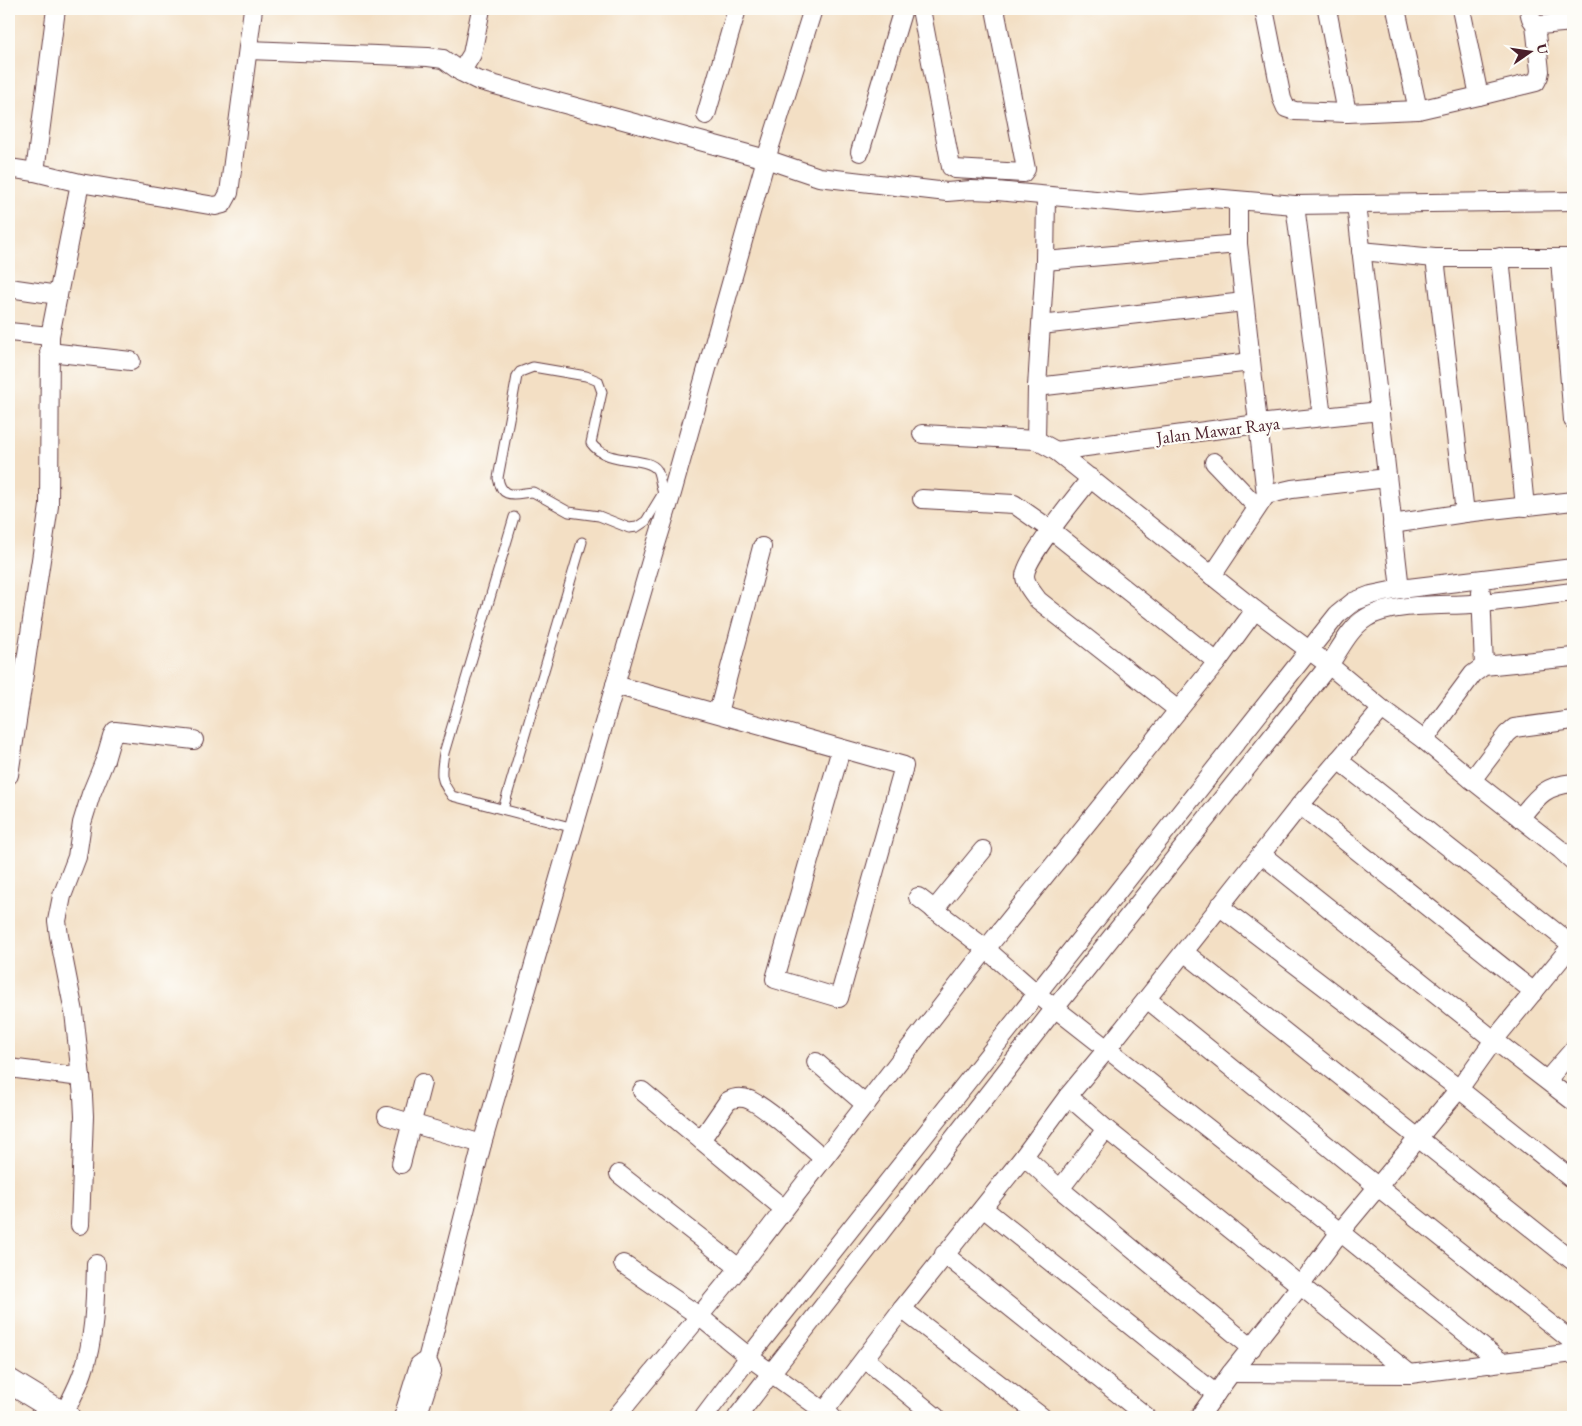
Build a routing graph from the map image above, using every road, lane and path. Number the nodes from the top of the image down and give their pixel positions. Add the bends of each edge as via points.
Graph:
1 (56, 9) edge
2 (253, 9) edge
3 (481, 9) edge
4 (737, 9) edge
5 (812, 9) edge
6 (903, 9) edge
7 (921, 9) edge
8 (995, 9) edge
9 (1264, 9) edge
10 (1327, 9) edge
11 (1396, 9) edge
12 (1461, 9) edge
13 (1532, 16) edge
14 (1573, 22) edge
15 (248, 50) junction
16 (461, 72) junction
17 (1479, 96) junction
18 (1418, 110) junction
19 (1347, 113) junction
20 (706, 115) dead end
21 (860, 152) dead end
22 (766, 158) junction
23 (9, 168) edge
24 (35, 172) junction
25 (80, 183) junction
26 (1046, 196) junction
27 (1238, 201) junction
28 (1573, 201) edge
29 (1356, 204) junction
30 (1295, 205) junction
31 (1238, 244) junction
32 (1361, 252) junction
33 (1500, 257) junction
34 (1435, 258) junction
35 (1567, 259) edge
36 (1045, 261) junction
37 (9, 288) edge
38 (58, 295) junction
39 (1244, 302) junction
40 (1040, 325) junction
41 (9, 332) edge
42 (49, 344) junction
43 (131, 361) dead end
44 (1250, 362) junction
45 (1037, 387) junction
46 (1380, 411) junction
47 (1322, 417) junction
48 (1573, 420) edge
49 (1258, 424) junction
50 (922, 434) dead end
51 (1036, 440) junction
52 (1056, 451) junction
53 (1214, 462) dead end
54 (1091, 478) junction
55 (1387, 478) junction
56 (667, 493) junction
57 (922, 499) dead end
58 (1262, 501) junction
59 (1573, 501) edge
60 (1525, 507) junction
61 (1464, 513) junction
62 (514, 517) dead end
63 (1392, 524) junction
64 (1051, 530) junction
65 (582, 542) dead end
66 (762, 547) dead end
67 (1573, 568) edge
68 (1212, 576) junction
69 (1481, 580) junction
70 (1400, 589) junction
71 (1573, 592) edge
72 (1481, 602) junction
73 (1255, 610) junction
74 (1307, 650) junction
75 (1573, 657) edge
76 (1217, 662) junction
77 (1328, 665) junction
78 (1484, 666) junction
79 (615, 685) junction
80 (1382, 709) junction
81 (1178, 710) junction
82 (718, 713) junction
83 (1573, 720) edge
84 (194, 740) dead end
85 (1424, 740) junction
86 (841, 749) junction
87 (1338, 760) junction
88 (9, 775) edge
89 (1472, 780) junction
90 (1573, 783) edge
91 (1300, 805) junction
92 (503, 809) junction
93 (1520, 818) junction
94 (574, 828) junction
95 (983, 850) dead end
96 (1569, 853) edge
97 (1261, 854) junction
98 (918, 897) dead end
99 (1220, 906) junction
100 (934, 910) junction
101 (1573, 945) edge
102 (986, 950) junction
103 (1184, 952) junction
104 (1534, 992) junction
105 (1037, 994) junction
106 (1147, 999) junction
107 (1055, 1008) junction
108 (1494, 1040) junction
109 (1107, 1050) junction
110 (1573, 1050) edge
111 (816, 1062) dead end
112 (9, 1068) edge
113 (81, 1077) junction
114 (1547, 1080) junction
115 (422, 1083) dead end
116 (1459, 1089) junction
117 (642, 1090) dead end
118 (1068, 1096) junction
119 (1573, 1101) edge
120 (866, 1105) junction
121 (387, 1116) dead end
122 (411, 1124) junction
123 (1106, 1129) junction
124 (1418, 1137) junction
125 (701, 1140) junction
126 (482, 1144) junction
127 (1024, 1156) junction
128 (824, 1158) junction
129 (401, 1164) dead end
130 (619, 1174) dead end
131 (1573, 1180) edge
132 (1378, 1187) junction
133 (1060, 1188) junction
134 (983, 1208) junction
135 (784, 1209) junction
136 (80, 1226) dead end
137 (1340, 1232) junction
138 (944, 1254) junction
139 (1573, 1261) edge
140 (96, 1264) dead end
141 (623, 1264) dead end
142 (739, 1268) junction
143 (1300, 1286) junction
144 (902, 1309) junction
145 (699, 1316) junction
146 (1573, 1342) edge
147 (1252, 1348) junction
148 (1573, 1353) edge
149 (749, 1357) junction
150 (865, 1359) junction
151 (427, 1360) junction
152 (1500, 1361) junction
153 (772, 1372) junction
154 (1231, 1373) junction
155 (1410, 1374) junction
156 (9, 1382) edge
157 (1216, 1394) junction
158 (826, 1415) edge
159 (66, 1416) edge
160 (403, 1417) edge
161 (417, 1417) edge
162 (616, 1417) edge
163 (704, 1417) edge
164 (737, 1417) edge
165 (936, 1417) edge
166 (1042, 1417) edge
167 (1147, 1417) edge
168 (1198, 1417) edge

1 - 24 street
2 - 15 street
3 - 16 street via 472,54
4 - 20 street
5 - 22 street
6 - 21 street
7 - 8 street via 951,167 955,170 1023,173 1026,169
9 - 19 street via 1286,108
10 - 19 street
11 - 18 street
12 - 17 street
13 - 14 street via 1540,25
13 - 17 street via 1540,71 1536,82
15 - 16 street via 428,56 443,59
15 - 25 street via 229,194 225,203 215,206
16 - 22 street via 477,80
17 - 18 street
18 - 19 street
22 - 26 street via 819,177 947,192 997,191
22 - 56 street
23 - 24 street
24 - 25 street
25 - 38 street
26 - 27 street via 1140,204 1212,198
26 - 36 street
27 - 30 street
27 - 31 street
28 - 29 street
29 - 30 street
29 - 32 street
30 - 47 street
31 - 36 street
31 - 39 street
32 - 34 street
32 - 46 street
33 - 34 street
33 - 35 street
33 - 60 street
34 - 61 street
35 - 48 street
36 - 40 street
37 - 38 street
38 - 42 street
39 - 40 street
39 - 44 street
40 - 45 street
41 - 42 street
42 - 43 street
42 - 88 street via 49,506
44 - 45 street
44 - 49 street
45 - 51 street
46 - 47 street, Jalan Mawar Raya
46 - 55 street
47 - 49 street, Jalan Mawar Raya
49 - 52 street, Jalan Mawar Raya
49 - 58 street
50 - 51 street
51 - 52 street
52 - 54 street
53 - 58 street
54 - 64 street
54 - 68 street
55 - 58 street via 1292,489
55 - 63 street
56 - 56 lane via 657,470 650,464 612,458 592,443 602,392 598,381 533,367 520,372 498,478 503,491 517,495 532,492 569,512 599,516 629,528 646,521
56 - 79 street
57 - 64 street via 1014,504
58 - 68 street
59 - 60 street
60 - 61 street
61 - 63 street
62 - 92 lane via 444,753 441,777 452,796
63 - 70 street
64 - 76 street
64 - 81 street via 1025,572 1026,582 1038,600
65 - 92 lane
66 - 82 street
67 - 69 street
68 - 73 street
69 - 70 street
69 - 72 street
70 - 74 street via 1353,602 1337,615
71 - 72 street
72 - 77 street via 1404,608 1368,617 1355,626
72 - 78 street
73 - 74 street
73 - 76 street
74 - 77 street
74 - 105 street
75 - 78 street
76 - 81 street
77 - 80 street
77 - 107 street
78 - 85 street via 1473,674
79 - 82 street
79 - 94 street
80 - 85 street
80 - 87 street
81 - 102 street
82 - 86 street
83 - 89 street via 1514,728
84 - 113 street via 115,731 90,794 77,857 62,896 57,921 74,1012
85 - 89 street
86 - 86 street via 904,766 839,998 775,979
87 - 91 street
87 - 101 street
89 - 93 street
90 - 93 street via 1544,790
91 - 97 street
91 - 104 street
92 - 94 lane
93 - 96 street
94 - 126 street
95 - 100 street
97 - 99 street
97 - 108 street
98 - 100 street
99 - 103 street
99 - 116 street
100 - 102 street
101 - 104 street
102 - 105 street
102 - 120 street
103 - 106 street
103 - 124 street
104 - 108 street
105 - 107 street
105 - 149 street
106 - 109 street
106 - 132 street
107 - 109 street
107 - 153 street
108 - 114 street
108 - 116 street
109 - 118 street
109 - 137 street
110 - 114 street
111 - 120 street
112 - 113 street
113 - 136 street via 84,1116
114 - 119 street
115 - 122 street
116 - 124 street
116 - 131 street
117 - 125 street
118 - 123 street
118 - 127 street
120 - 128 street
121 - 122 street
122 - 126 street
122 - 129 street
123 - 133 street
123 - 143 street
124 - 132 street
124 - 139 street
125 - 128 street via 728,1101 740,1097 750,1100
125 - 135 street
126 - 151 street
127 - 133 street
127 - 134 street
128 - 135 street
130 - 142 street
132 - 137 street
132 - 146 street
133 - 147 street
134 - 138 street
134 - 157 street
135 - 142 street
137 - 143 street
137 - 152 street
138 - 144 street
138 - 167 street
140 - 159 street via 90,1340 83,1372
141 - 145 street
142 - 145 street
143 - 147 street
143 - 155 street
144 - 150 street
144 - 166 street
145 - 149 street
145 - 162 street
147 - 154 street
148 - 152 street
149 - 153 street
149 - 163 street
150 - 158 street
150 - 165 street
151 - 160 street via 419,1366
151 - 161 street via 432,1371
152 - 155 street
153 - 158 street
153 - 164 street
154 - 155 street
154 - 157 street
156 - 159 main road
157 - 168 street

